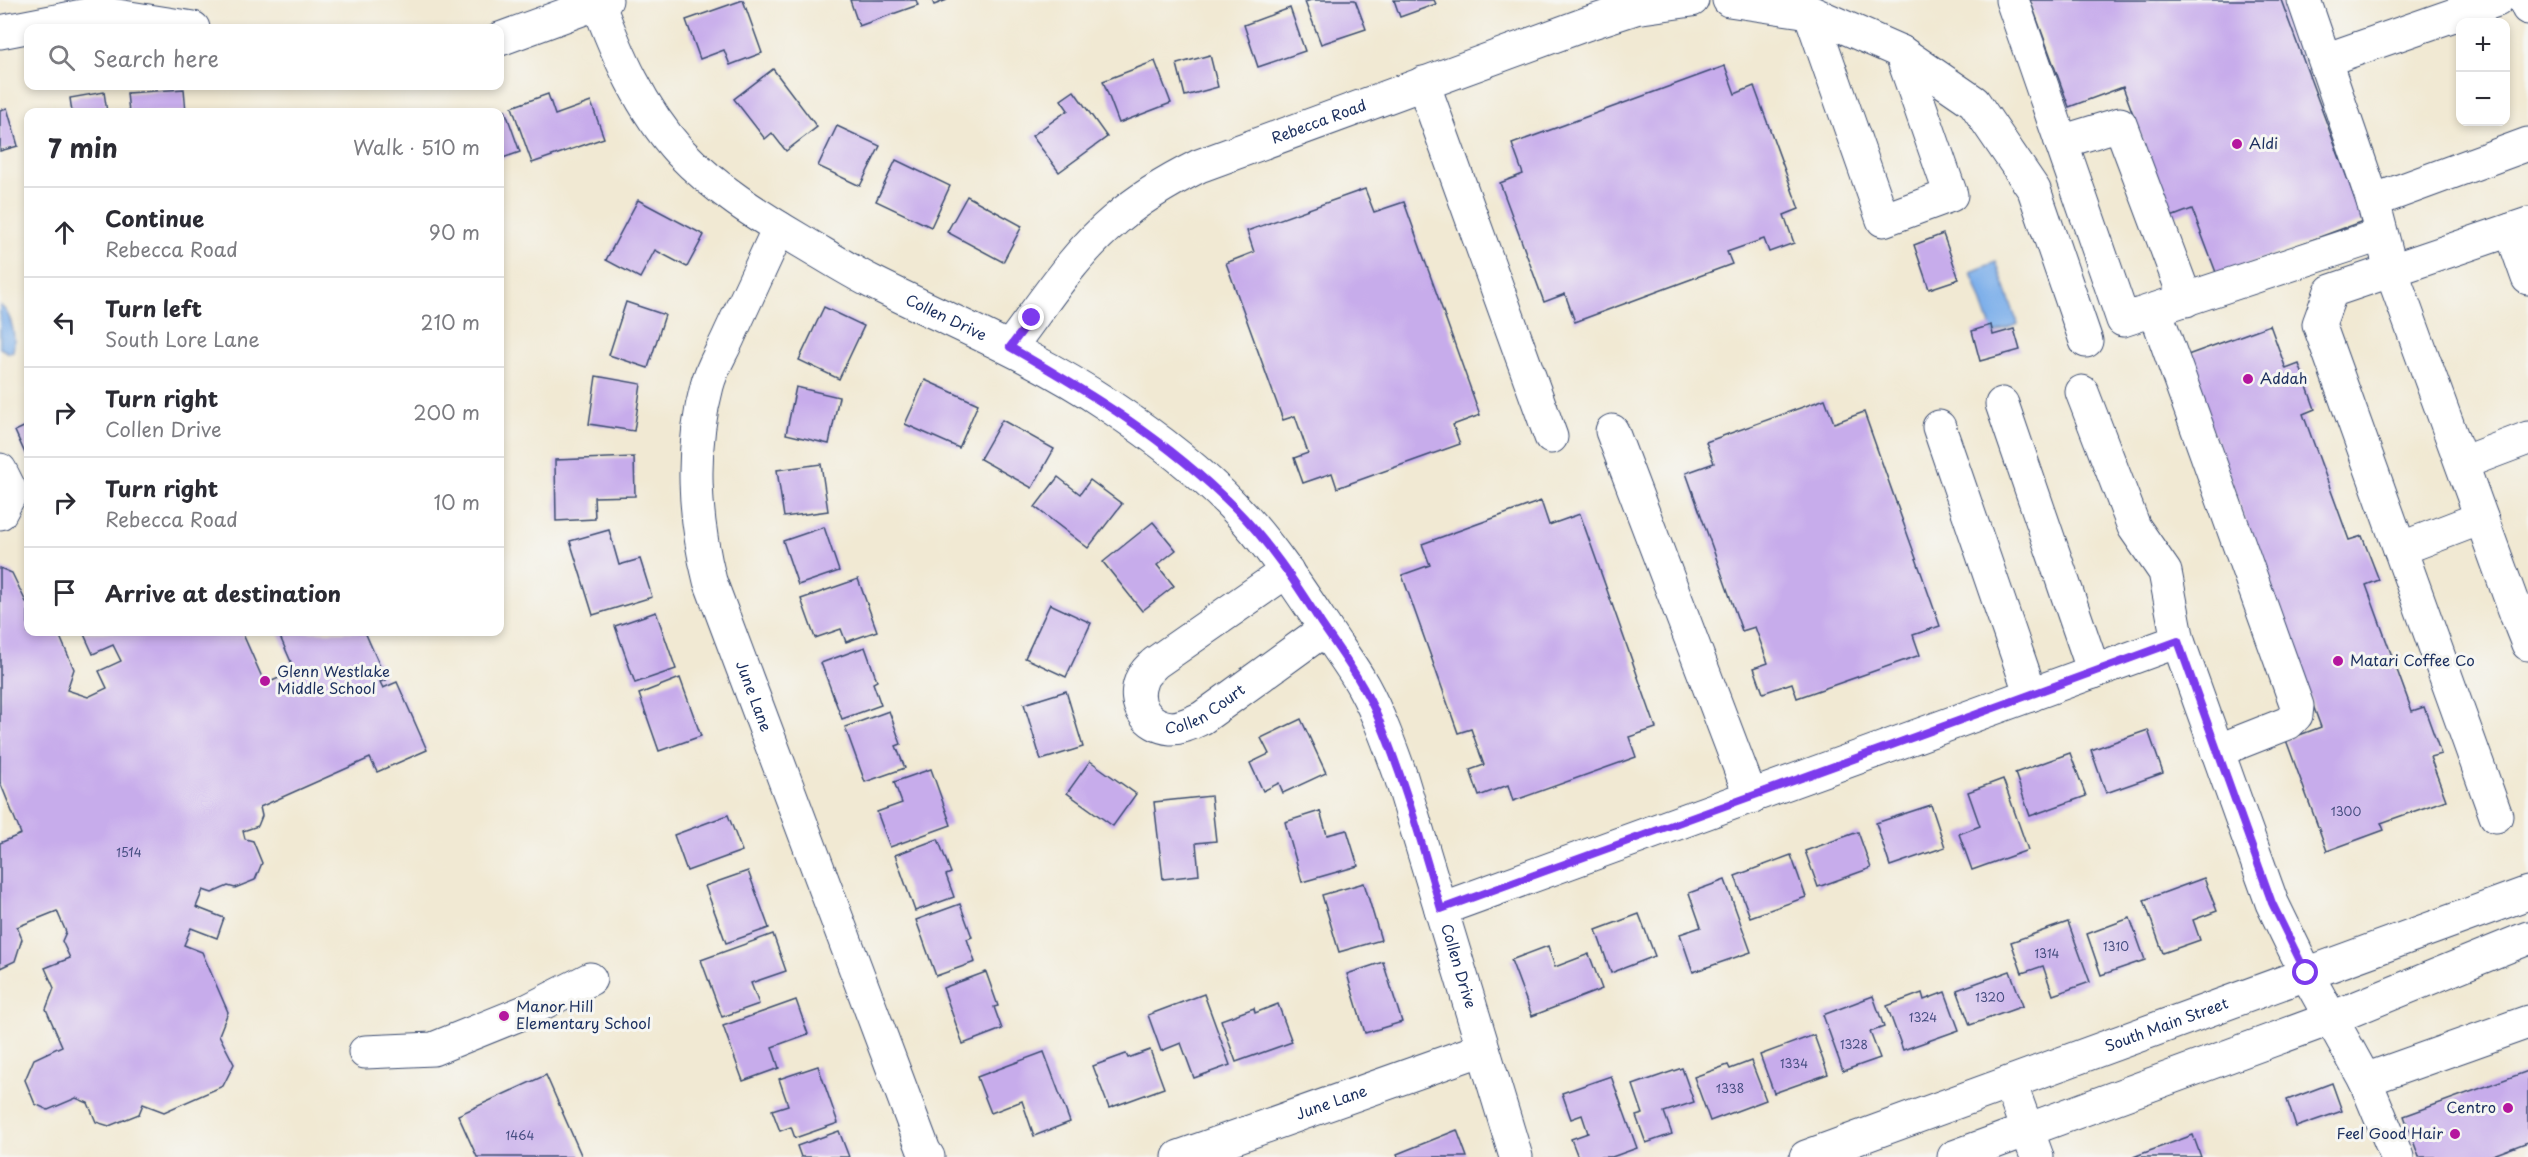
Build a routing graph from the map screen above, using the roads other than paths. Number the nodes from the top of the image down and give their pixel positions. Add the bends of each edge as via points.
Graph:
1 (1692, 0) edge
2 (1729, 0) edge
3 (2012, 0) edge
4 (2304, 0) edge
5 (2497, 0) edge
6 (2525, 0) edge
7 (600, 1) edge
8 (99, 6) edge
9 (1812, 6) edge
10 (2528, 9) edge
11 (30, 24) edge
12 (176, 24) edge
13 (24, 26) edge
14 (0, 32) edge
15 (504, 37) edge
16 (1901, 52) junction
17 (2325, 60) junction
18 (1423, 83) junction
19 (2061, 142) junction
20 (2528, 144) edge
21 (2373, 201) junction
22 (2520, 227) edge
23 (779, 228) junction
24 (2380, 236) junction
25 (2391, 270) junction
26 (2528, 278) edge
27 (2186, 300) junction
28 (2155, 310) junction
29 (2086, 341) dead end
30 (1010, 347) junction
31 (2082, 392) dead end
32 (2002, 404) dead end
33 (1940, 427) dead end
34 (1612, 431) dead end
35 (1551, 437) dead end
36 (2528, 438) edge
37 (2462, 463) junction
38 (0, 470) edge
39 (0, 513) edge
40 (2481, 518) junction
41 (2400, 549) junction
42 (1287, 571) junction
43 (2524, 624) edge
44 (1325, 629) junction
45 (2178, 641) junction
46 (2094, 672) junction
47 (2031, 694) junction
48 (2217, 751) junction
49 (1751, 797) junction
50 (2496, 816) dead end
51 (2528, 893) edge
52 (1441, 909) junction
53 (2528, 938) edge
54 (2306, 973) junction
55 (590, 979) dead end
56 (2332, 1018) junction
57 (2528, 1022) edge
58 (1484, 1049) junction
59 (365, 1052) dead end
60 (2365, 1080) junction
61 (2010, 1083) junction
62 (2032, 1143) edge
63 (928, 1157) edge
64 (1179, 1157) edge
65 (1516, 1157) edge
66 (1806, 1157) edge
67 (1954, 1157) edge
68 (2397, 1157) edge

1 - 18 street, Rebecca Road via 1635,8
2 - 9 street
3 - 19 street
4 - 17 street
5 - 17 street
6 - 10 street
7 - 15 street
7 - 23 street, Collen Drive via 614,44 657,122 681,152 735,199
8 - 11 street
8 - 12 street
9 - 16 street
9 - 16 street via 1883,220 1951,195
13 - 14 street
16 - 29 street via 1974,102 2034,190
17 - 21 street
18 - 30 street, Rebecca Road via 1199,166 1142,197 1087,247
18 - 35 street
19 - 27 street via 2120,124
19 - 28 street via 2123,321
20 - 21 street
21 - 24 street
22 - 25 street
22 - 26 street
23 - 30 street, Collen Drive via 870,281
23 - 63 street, June Lane via 707,383 697,466 702,548 710,581
24 - 25 street
24 - 27 street
25 - 37 street
25 - 41 street via 2331,291 2319,324
27 - 28 street
28 - 48 street via 2297,706 2296,715 2288,723
30 - 42 street, Collen Drive via 1106,403 1181,458 1235,508
31 - 45 street via 2134,527 2164,572
32 - 46 street
33 - 47 street
34 - 49 street
36 - 37 street
37 - 40 street
38 - 39 street via 11,492
40 - 41 street
40 - 43 street
41 - 50 street
42 - 44 street, Collen Drive
42 - 44 street, Collen Court via 1155,663 1141,679 1137,696 1144,714 1156,725 1173,728 1190,724
44 - 52 street, Collen Drive via 1379,718
45 - 46 street
45 - 48 street
46 - 47 street
47 - 49 street
48 - 54 street via 2272,903
49 - 52 street
51 - 54 street, South Main Street
52 - 58 street, Collen Drive
53 - 56 street
54 - 56 street
54 - 61 street, South Main Street
55 - 59 street via 526,1011 433,1049
56 - 60 street
56 - 62 street
57 - 60 street
58 - 64 street, June Lane
58 - 65 street, Collen Drive
60 - 68 street
61 - 62 street
61 - 66 street, South Main Street
62 - 67 street

